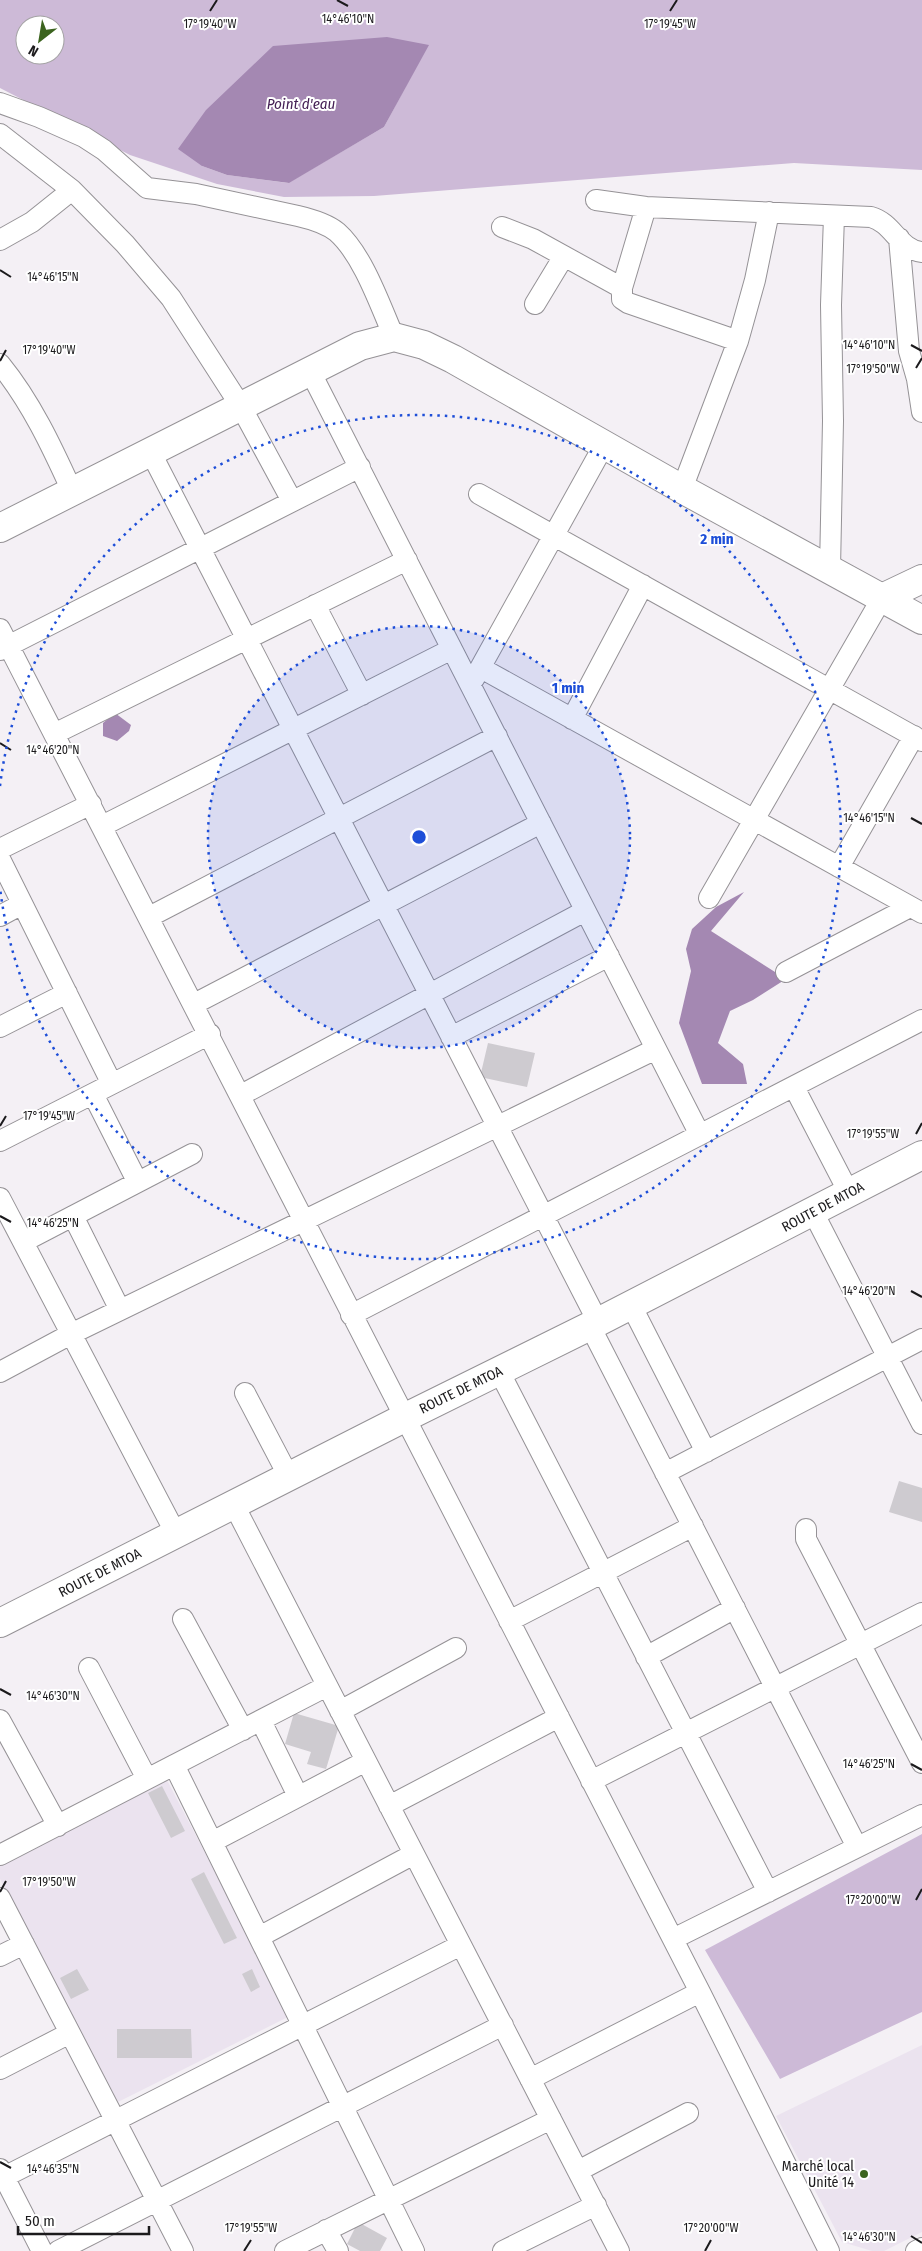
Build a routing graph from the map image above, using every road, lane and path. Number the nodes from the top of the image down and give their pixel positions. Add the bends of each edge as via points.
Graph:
1 (0, 103) edge
2 (0, 134) edge
3 (72, 190) junction
4 (596, 200) dead end
5 (646, 207) junction
6 (769, 212) junction
7 (834, 216) junction
8 (502, 227) dead end
9 (898, 238) junction
10 (0, 240) edge
11 (922, 252) edge
12 (564, 256) junction
13 (622, 288) junction
14 (535, 304) dead end
15 (394, 337) junction
16 (738, 341) junction
17 (0, 364) edge
18 (310, 370) junction
19 (240, 405) junction
20 (922, 412) edge
21 (604, 445) junction
22 (150, 451) junction
23 (360, 467) junction
24 (682, 489) junction
25 (72, 491) junction
26 (479, 494) dead end
27 (292, 501) junction
28 (0, 528) edge
29 (555, 536) junction
30 (200, 548) junction
31 (407, 560) junction
32 (830, 569) junction
33 (922, 579) edge
34 (642, 585) junction
35 (882, 598) junction
36 (315, 605) junction
37 (922, 620) edge
38 (246, 639) junction
39 (3, 641) edge
40 (452, 649) junction
41 (476, 677) junction
42 (828, 689) junction
43 (362, 695) junction
44 (572, 719) junction
45 (293, 730) junction
46 (54, 734) junction
47 (497, 736) junction
48 (918, 739) edge
49 (90, 804) junction
50 (339, 818) junction
51 (754, 820) junction
52 (541, 823) junction
53 (102, 826) junction
54 (0, 849) edge
55 (0, 859) edge
56 (839, 868) junction
57 (709, 898) dead end
58 (22, 904) junction
59 (383, 905) junction
60 (585, 910) junction
61 (916, 910) edge
62 (0, 916) edge
63 (149, 917) junction
64 (609, 956) junction
65 (786, 972) dead end
66 (67, 993) junction
67 (429, 994) junction
68 (194, 1004) junction
69 (922, 1020) edge
70 (0, 1027) edge
71 (210, 1034) junction
72 (451, 1037) junction
73 (656, 1050) junction
74 (112, 1084) junction
75 (794, 1087) junction
76 (93, 1094) junction
77 (241, 1095) junction
78 (497, 1127) junction
79 (700, 1135) junction
80 (0, 1141) edge
81 (192, 1154) dead end
82 (922, 1155) edge
83 (137, 1181) junction
84 (849, 1193) junction
85 (0, 1198) edge
86 (813, 1212) junction
87 (73, 1216) junction
88 (543, 1216) junction
89 (303, 1221) junction
90 (23, 1242) junction
91 (632, 1305) junction
92 (120, 1310) junction
93 (351, 1314) junction
94 (594, 1324) junction
95 (71, 1334) junction
96 (922, 1339) edge
97 (888, 1357) junction
98 (499, 1371) junction
99 (0, 1372) edge
100 (245, 1393) dead end
101 (404, 1418) junction
102 (922, 1424) edge
103 (706, 1452) junction
104 (665, 1473) junction
105 (289, 1476) junction
106 (234, 1505) junction
107 (692, 1526) junction
108 (806, 1529) dead end
109 (176, 1534) junction
110 (603, 1572) junction
111 (735, 1608) junction
112 (922, 1613) edge
113 (183, 1619) dead end
114 (509, 1621) junction
115 (0, 1623) edge
116 (861, 1644) junction
117 (456, 1648) dead end
118 (646, 1657) junction
119 (89, 1668) dead end
120 (327, 1686) junction
121 (775, 1687) junction
122 (340, 1711) junction
123 (559, 1717) junction
124 (0, 1720) edge
125 (252, 1725) junction
126 (686, 1734) junction
127 (366, 1761) junction
128 (922, 1763) edge
129 (174, 1765) junction
130 (147, 1779) junction
131 (591, 1781) junction
132 (298, 1796) junction
133 (389, 1806) junction
134 (922, 1815) edge
135 (58, 1826) junction
136 (212, 1842) junction
137 (857, 1847) junction
138 (414, 1854) junction
139 (0, 1855) edge
140 (768, 1892) junction
141 (0, 1898) edge
142 (259, 1937) junction
143 (673, 1939) junction
144 (24, 1944) junction
145 (461, 1945) junction
146 (0, 1956) edge
147 (700, 1992) junction
148 (302, 2025) junction
149 (503, 2025) junction
150 (70, 2033) junction
151 (0, 2069) edge
152 (530, 2079) junction
153 (342, 2105) junction
154 (688, 2113) dead end
155 (551, 2119) junction
156 (115, 2120) junction
157 (578, 2171) junction
158 (1, 2175) edge
159 (388, 2199) junction
160 (157, 2200) junction
161 (596, 2205) junction
162 (326, 2230) junction
163 (922, 2248) edge
164 (506, 2250) edge
165 (42, 2251) edge
166 (58, 2251) edge
167 (183, 2251) edge
168 (285, 2251) edge
169 (338, 2251) edge
170 (414, 2251) edge
171 (619, 2251) edge
172 (829, 2251) edge
173 (916, 2251) edge

1 - 15 street via 84,137 147,188 196,194 298,216 337,232 354,254
2 - 3 street
3 - 10 street via 32,222
3 - 19 street via 125,244 171,298
4 - 5 street
5 - 6 street
5 - 13 street
6 - 7 street
6 - 16 street
7 - 9 street via 877,218
7 - 32 street
8 - 12 street
9 - 11 street via 906,247
9 - 20 street via 909,351
12 - 13 street
12 - 14 street
13 - 16 street via 622,298 628,304
15 - 18 street via 360,346
15 - 21 street via 431,348
16 - 24 street
17 - 25 street via 48,439
18 - 19 street
18 - 23 street
19 - 22 street
19 - 27 street
21 - 24 street
21 - 29 street
22 - 25 street
22 - 30 street
23 - 27 street
23 - 31 street
24 - 32 street
25 - 28 street
26 - 29 street
27 - 30 street
29 - 34 street
29 - 41 street
30 - 38 street
30 - 39 street
31 - 36 street
31 - 40 street
32 - 35 street
33 - 35 street
34 - 42 street
34 - 44 street
35 - 37 street
35 - 42 street
36 - 38 street
36 - 43 street
38 - 45 street
38 - 46 street
39 - 46 street
40 - 41 street
40 - 43 street
41 - 44 street
41 - 47 street
42 - 48 street
42 - 51 street
43 - 45 street
44 - 51 street
45 - 50 street
45 - 53 street
46 - 49 street
47 - 50 street
47 - 52 street
48 - 56 street
49 - 53 street
49 - 54 street
50 - 59 street
50 - 63 street
51 - 56 street
51 - 57 street
52 - 59 street
52 - 60 street
53 - 63 street
55 - 58 street
56 - 61 street
58 - 62 street
58 - 66 street
59 - 67 street
59 - 68 street
60 - 64 street
60 - 67 street
61 - 65 street
63 - 68 street
64 - 72 street
64 - 73 street
66 - 70 street
66 - 74 street
67 - 72 street
67 - 77 street
68 - 71 street
69 - 75 street
71 - 74 street
71 - 77 street
72 - 78 street
73 - 78 street
73 - 79 street
74 - 76 street
75 - 79 street
75 - 84 street
76 - 80 street
76 - 83 street
77 - 89 street
78 - 88 street
78 - 89 street
79 - 88 street
81 - 83 street
82 - 84 street, ROUTE DE MTOA
83 - 87 street
84 - 86 street, ROUTE DE MTOA
85 - 90 street
86 - 91 street, ROUTE DE MTOA
86 - 97 street
87 - 90 street
87 - 92 street
88 - 93 street
88 - 94 street
89 - 92 street
89 - 93 street
90 - 95 street
91 - 94 street, ROUTE DE MTOA
91 - 103 street
92 - 95 street
93 - 101 street
94 - 98 street, ROUTE DE MTOA
94 - 104 street
95 - 99 street
95 - 109 street
96 - 97 street
97 - 102 street
97 - 103 street
98 - 101 street, ROUTE DE MTOA
98 - 110 street
100 - 105 street
101 - 105 street, ROUTE DE MTOA
101 - 114 street
103 - 104 street
104 - 107 street
105 - 106 street, ROUTE DE MTOA
106 - 109 street, ROUTE DE MTOA
106 - 120 street
107 - 110 street
107 - 111 street
108 - 116 street via 806,1539
109 - 115 street, ROUTE DE MTOA
110 - 114 street
110 - 118 street
111 - 118 street
111 - 121 street
112 - 116 street
113 - 125 street
114 - 123 street
116 - 121 street
116 - 128 street
117 - 122 street
118 - 126 street
119 - 130 street
120 - 122 street
120 - 125 street
121 - 126 street
121 - 137 street
122 - 127 street
123 - 131 street
123 - 133 street
124 - 135 street
125 - 129 street
125 - 132 street
126 - 131 street
126 - 140 street
127 - 132 street
127 - 133 street
129 - 130 street
129 - 136 street
130 - 135 street
131 - 143 street
132 - 136 street
133 - 138 street
134 - 137 street
135 - 139 street
136 - 142 street
137 - 140 street
138 - 142 street
138 - 145 street
140 - 143 street
141 - 144 street
142 - 148 street
143 - 147 street
144 - 146 street
144 - 150 street
145 - 148 street
145 - 149 street
147 - 152 street
147 - 172 street
148 - 153 street
148 - 156 street
149 - 152 street
149 - 153 street
150 - 151 street
150 - 156 street
152 - 155 street
153 - 159 street
153 - 160 street
154 - 157 street
155 - 157 street
155 - 159 street
156 - 158 street
156 - 160 street
157 - 161 street
158 - 165 street
159 - 162 street
159 - 170 street
160 - 166 street
160 - 167 street
161 - 164 street
161 - 171 street
162 - 168 street
162 - 169 street
163 - 173 street

